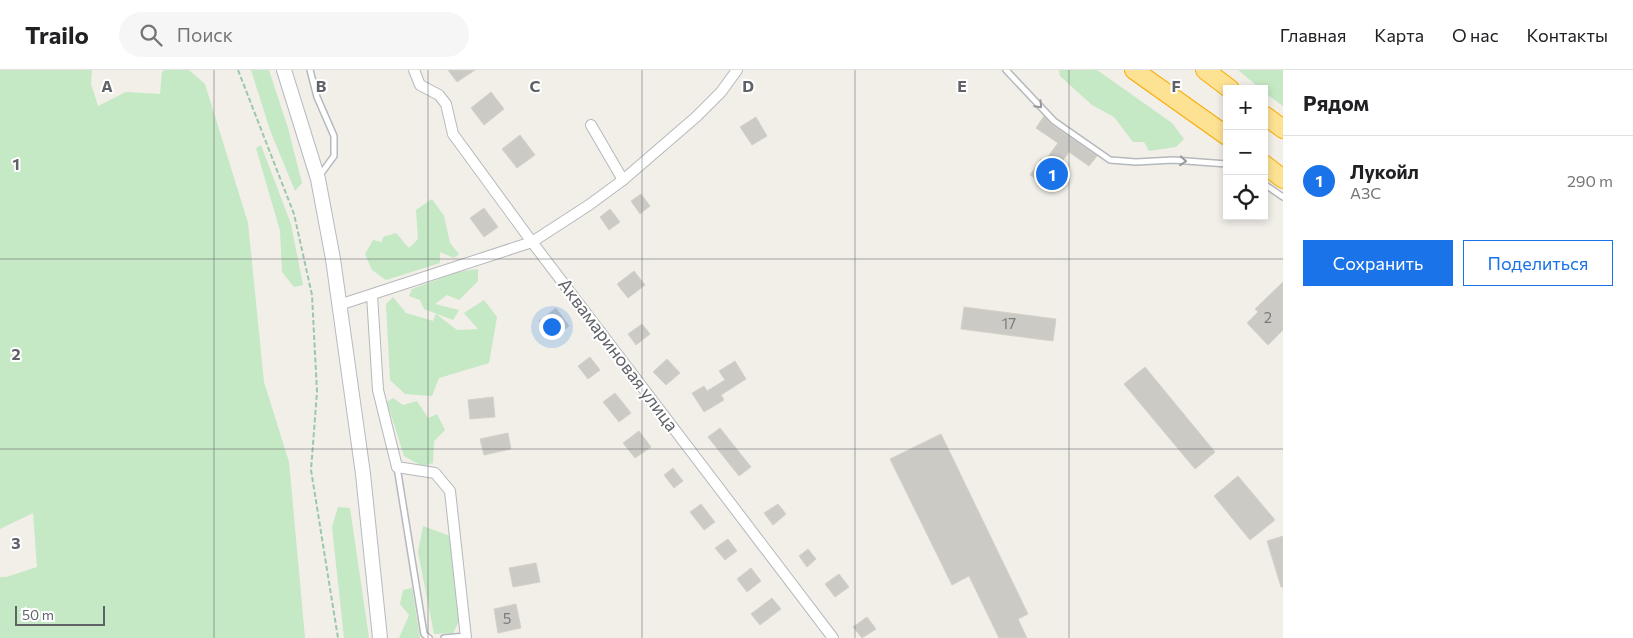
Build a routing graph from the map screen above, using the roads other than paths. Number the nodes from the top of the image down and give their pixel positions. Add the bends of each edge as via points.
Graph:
1 (284, 70) edge
2 (310, 70) edge
3 (414, 70) edge
4 (737, 70) edge
5 (1006, 70) edge
6 (1134, 70) edge
7 (1205, 70) edge
8 (1225, 85) edge
9 (1268, 117) edge
10 (1268, 118) edge
11 (591, 125) dead end
12 (1283, 125) edge
13 (1283, 129) edge
14 (1223, 133) edge
15 (1223, 164) edge
16 (1268, 167) edge
17 (318, 179) junction
18 (1283, 179) edge
19 (623, 180) junction
20 (1268, 187) edge
21 (1283, 197) edge
22 (532, 242) junction
23 (372, 295) junction
24 (339, 306) junction
25 (397, 466) junction
26 (466, 637) edge
27 (380, 638) edge
28 (429, 638) edge
29 (444, 638) edge
30 (833, 638) edge

1 - 17 main road
2 - 17 lane via 317,97 334,136 334,156
3 - 22 street, Аквамариновая улица via 420,85 439,94 446,104 453,134
4 - 19 street via 696,117
5 -> 15 lane via 1054,121 1110,160
6 - 14 highway
7 - 8 highway
9 - 12 lane
10 - 13 highway
11 - 19 street
16 - 18 highway
17 - 24 main road
19 - 22 street
20 - 21 lane
22 - 23 street
22 - 30 street, Аквамариновая улица
23 - 24 street
23 - 25 street via 378,390
24 - 27 main road
25 - 26 street via 435,473 450,491
25 - 28 lane via 424,634
26 - 29 lane

